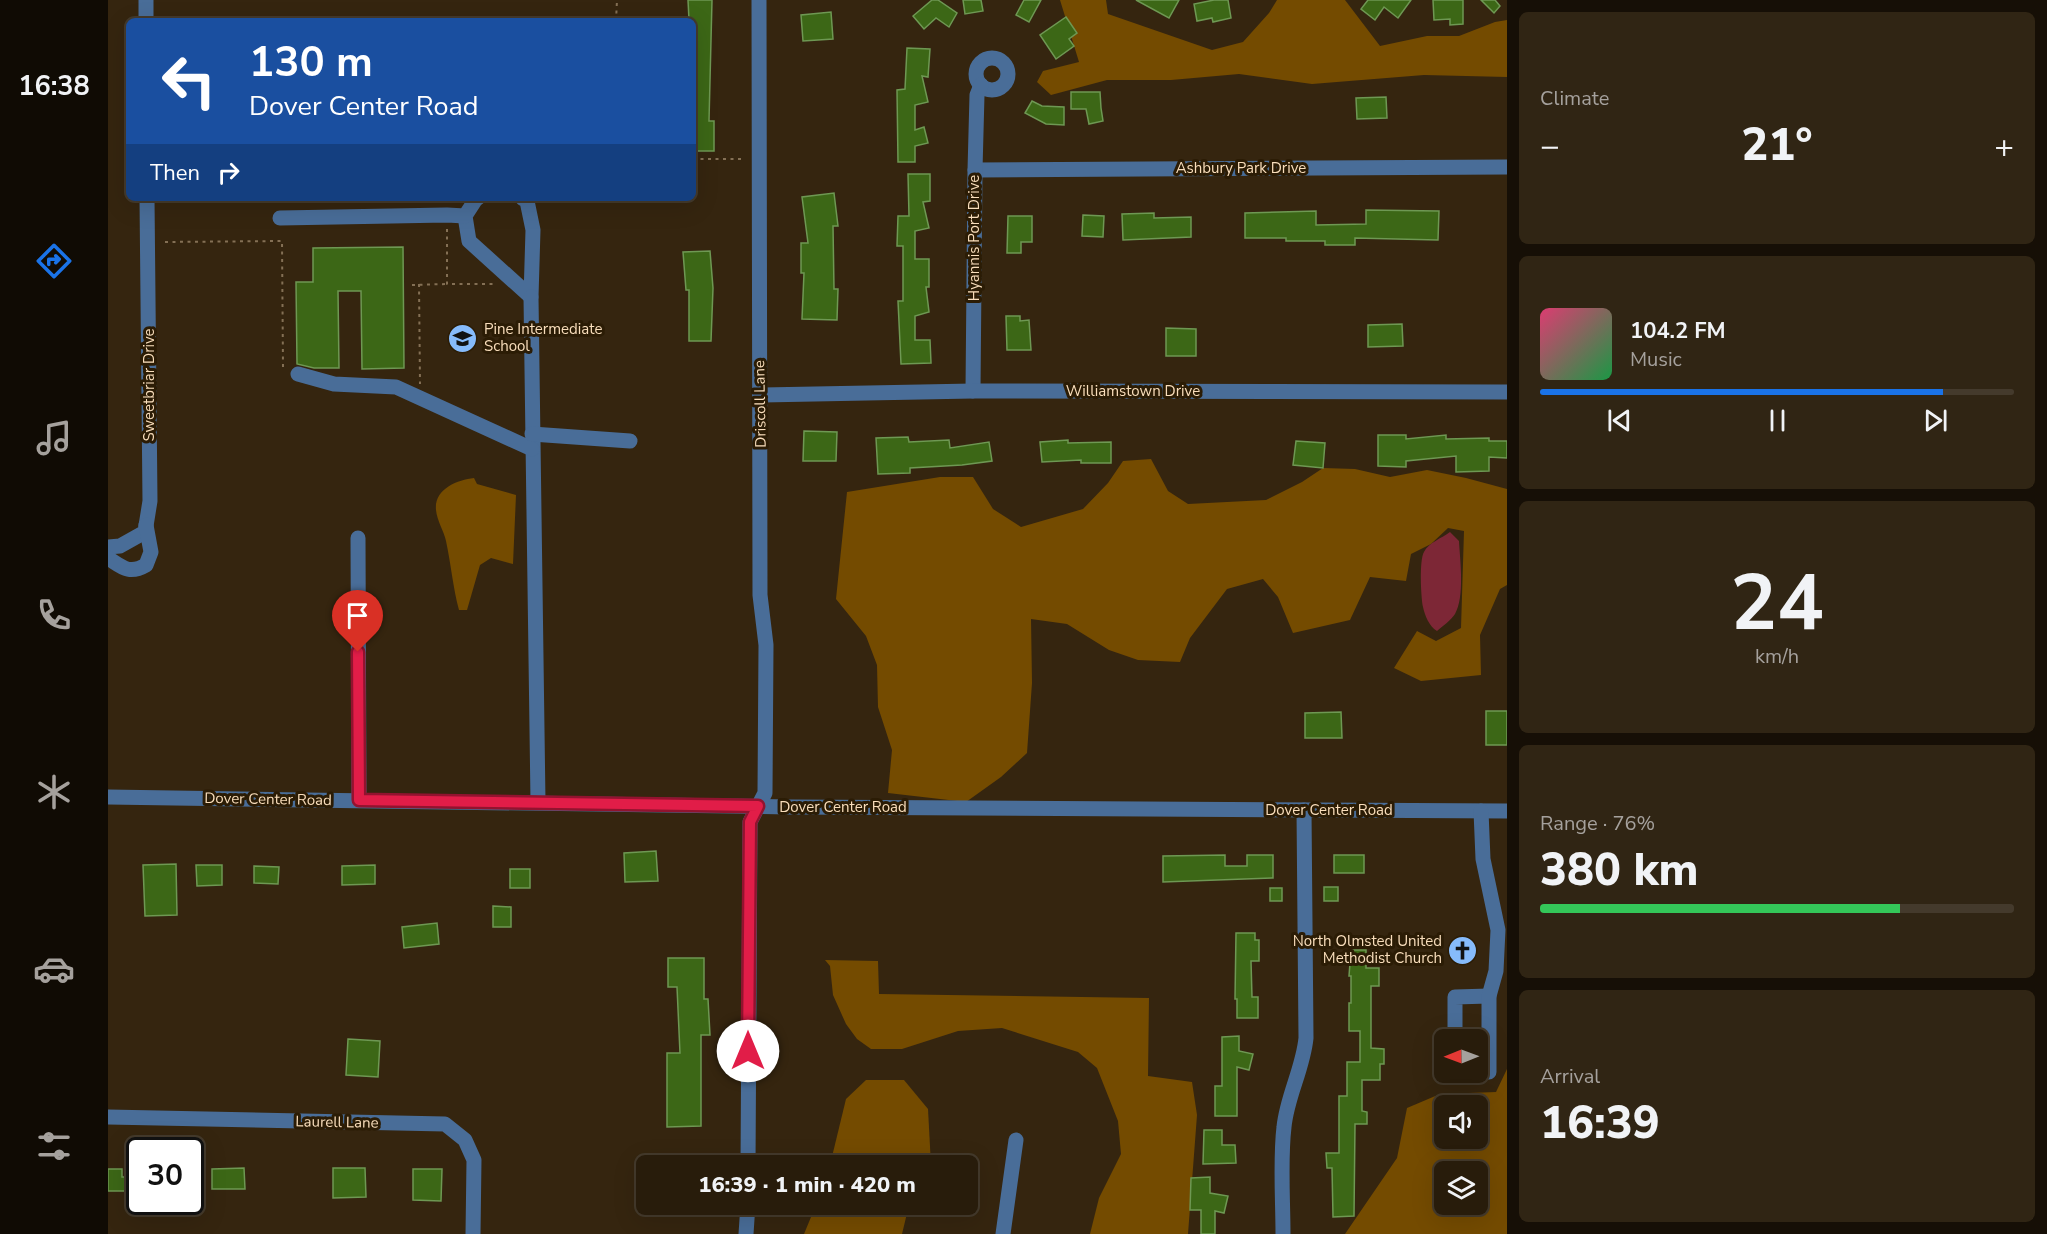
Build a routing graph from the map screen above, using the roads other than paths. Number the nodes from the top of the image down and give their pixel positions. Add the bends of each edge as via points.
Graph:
1 (146, 0) edge
2 (759, 0) edge
3 (146, 18) edge
4 (981, 86) dead end
5 (1507, 167) edge
6 (975, 170) junction
7 (147, 201) edge
8 (475, 201) edge
9 (527, 201) edge
10 (465, 216) junction
11 (279, 219) dead end
12 (531, 297) junction
13 (298, 374) road end
14 (973, 391) junction
15 (1507, 392) edge
16 (760, 395) junction
17 (630, 441) dead end
18 (532, 442) junction
19 (146, 525) junction
20 (358, 538) dead end
21 (108, 547) edge
22 (108, 558) edge
23 (108, 797) edge
24 (359, 800) junction
25 (537, 802) junction
26 (758, 806) junction
27 (1304, 810) junction
28 (1481, 811) junction
29 (1507, 811) edge
30 (1489, 996) junction
31 (1455, 1029) edge
32 (1488, 1072) edge
33 (108, 1117) edge
34 (1016, 1140) dead end
35 (748, 1155) edge
36 (747, 1215) edge
37 (473, 1234) edge
38 (746, 1234) edge
39 (1003, 1234) edge
40 (1283, 1234) edge

1 - 3 street
2 - 16 street, Driscoll Lane
4 - 6 street, Hyannis Port Drive via 977,95
5 - 6 street, Ashbury Park Drive
6 - 14 street, Hyannis Port Drive
7 - 19 street, Sweetbriar Drive via 150,501
8 - 10 street
9 - 12 street via 533,230
10 - 11 street
10 - 12 street via 469,241
12 - 18 street
13 - 18 street via 334,384 396,387
14 - 15 street, Williamstown Drive
14 - 16 street, Williamstown Drive
16 - 26 street, Driscoll Lane via 760,595 766,645 766,748 765,793
17 - 18 street
18 - 25 street
19 - 21 street via 145,532 120,546
19 - 22 street, Sweetbriar Drive via 151,552 146,565 129,570
20 - 24 street
23 - 24 street, Dover Center Road
24 - 25 street, Dover Center Road
25 - 26 street, Dover Center Road
26 - 27 street, Dover Center Road
26 - 35 street, Driscoll Lane via 750,822
27 - 28 street, Dover Center Road
27 - 40 street via 1306,1038 1284,1128
28 - 29 street, Dover Center Road
28 - 30 street via 1483,859 1498,930 1496,971
30 - 31 street via 1455,997
30 - 32 street
33 - 37 street, Laurell Lane via 446,1124 465,1140 474,1160
34 - 39 street
36 - 38 street

